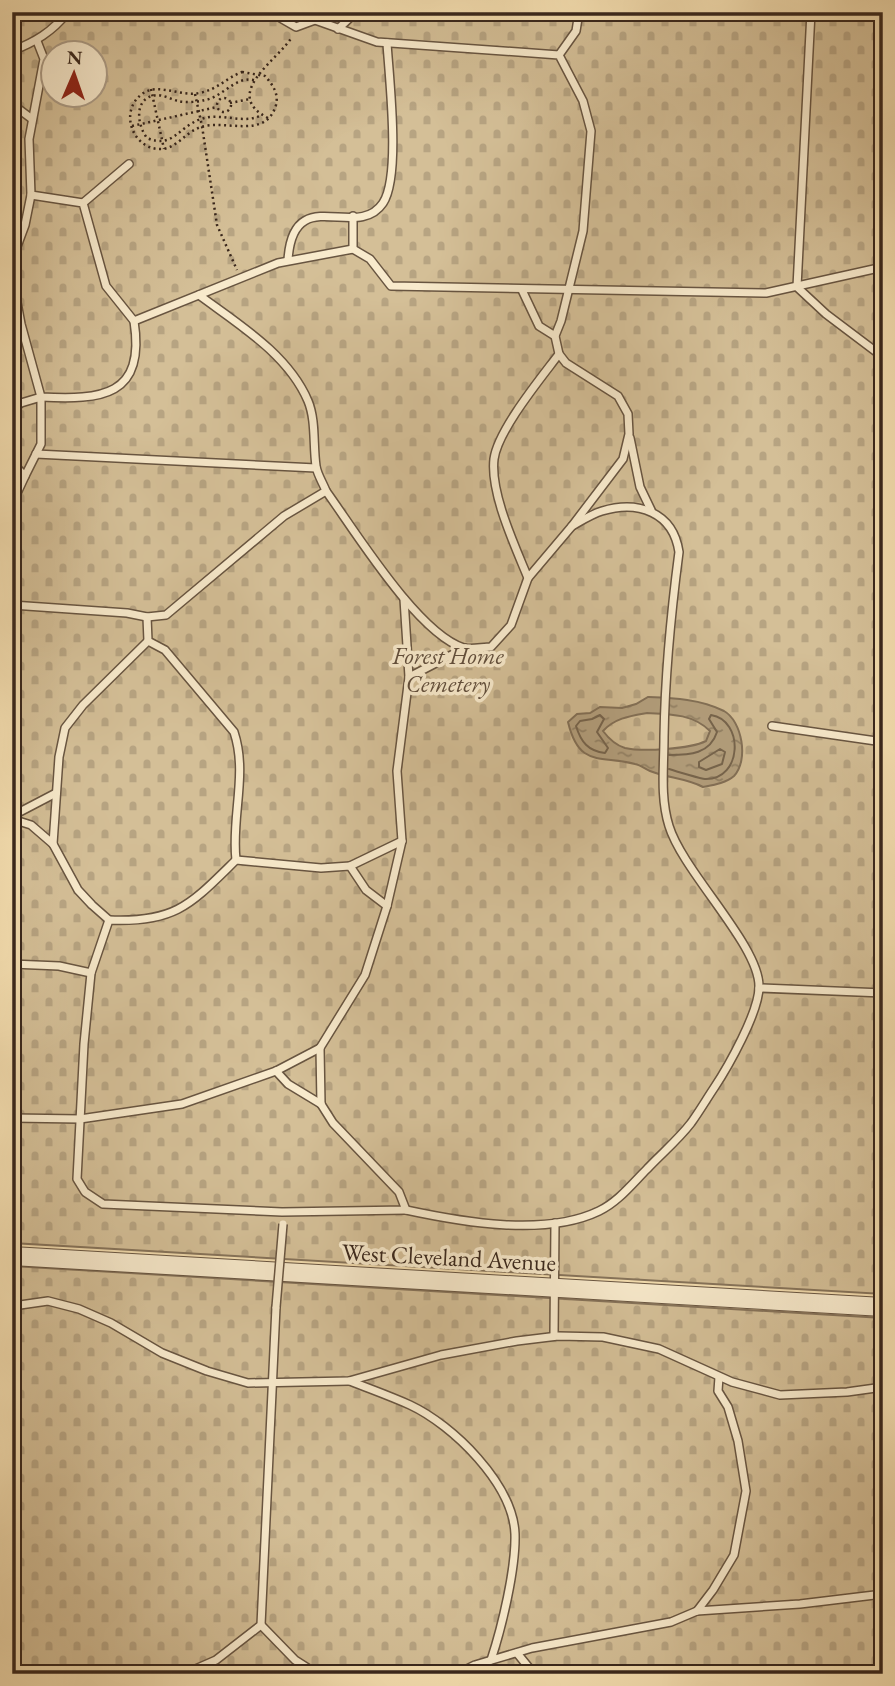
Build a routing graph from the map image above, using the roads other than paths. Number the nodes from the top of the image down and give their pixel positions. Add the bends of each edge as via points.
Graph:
1 (68, 12) edge
2 (270, 12) edge
3 (321, 12) edge
4 (356, 12) edge
5 (579, 12) edge
6 (811, 12) edge
7 (315, 20) junction
8 (338, 29) junction
9 (37, 41) junction
10 (387, 43) junction
11 (12, 51) edge
12 (559, 55) junction
13 (12, 104) edge
14 (32, 119) junction
15 (129, 164) dead end
16 (31, 195) junction
17 (83, 203) junction
18 (354, 216) junction
19 (353, 249) junction
20 (12, 260) edge
21 (288, 260) junction
22 (883, 267) edge
23 (12, 276) edge
24 (797, 287) junction
25 (522, 290) junction
26 (569, 291) junction
27 (199, 295) junction
28 (134, 321) junction
29 (555, 337) junction
30 (559, 354) junction
31 (883, 357) edge
32 (41, 397) junction
33 (12, 410) edge
34 (629, 434) junction
35 (36, 454) junction
36 (12, 463) edge
37 (316, 468) junction
38 (25, 476) junction
39 (326, 491) junction
40 (12, 505) edge
41 (651, 510) junction
42 (572, 526) junction
43 (528, 578) junction
44 (404, 598) junction
45 (12, 604) edge
46 (147, 617) junction
47 (148, 641) junction
48 (465, 648) junction
49 (409, 677) junction
50 (772, 726) dead end
51 (883, 742) edge
52 (56, 793) junction
53 (12, 818) edge
54 (402, 841) junction
55 (53, 844) junction
56 (236, 860) junction
57 (350, 866) junction
58 (387, 906) junction
59 (109, 920) junction
60 (12, 964) edge
61 (91, 973) junction
62 (759, 988) junction
63 (883, 993) edge
64 (320, 1048) junction
65 (276, 1071) junction
66 (321, 1104) junction
67 (12, 1118) edge
68 (80, 1119) junction
69 (406, 1210) junction
70 (282, 1212) junction
71 (555, 1223) junction
72 (12, 1256) edge
73 (556, 1288) junction
74 (883, 1307) edge
75 (12, 1314) edge
76 (554, 1336) junction
77 (719, 1377) junction
78 (349, 1381) junction
79 (273, 1382) junction
80 (883, 1387) edge
81 (883, 1594) edge
82 (697, 1611) junction
83 (261, 1625) junction
84 (517, 1653) junction
85 (491, 1660) junction
86 (184, 1674) edge
87 (317, 1674) edge
88 (457, 1674) edge
89 (534, 1674) edge

1 - 9 lane
2 - 7 lane via 296,27
3 - 7 lane
4 - 8 lane
5 - 12 lane via 576,31
6 - 24 lane
7 - 8 lane
8 - 10 lane
9 - 11 lane
9 - 14 lane via 44,59
10 - 12 lane
10 - 18 lane via 392,116 388,190 376,211
12 - 26 lane via 583,102 590,131 583,231
13 - 14 lane
14 - 16 lane
15 - 17 lane
16 - 17 lane
16 - 20 lane
17 - 28 lane via 106,286
18 - 19 lane
18 - 21 lane via 304,220 290,240
19 - 21 lane
19 - 25 lane via 370,259 391,286
21 - 27 lane
22 - 24 lane
23 - 32 lane
24 - 26 lane via 766,293
24 - 31 lane
25 - 26 lane
25 - 29 lane via 539,326
26 - 29 lane
27 - 28 lane
27 - 37 lane via 274,353 295,380 309,401
28 - 32 lane via 135,359 111,392 82,399
29 - 30 lane
30 - 34 lane via 618,397 628,414
30 - 43 lane via 502,437 494,459 500,508
32 - 33 lane
32 - 35 lane via 41,444
34 - 41 lane via 640,487
34 - 42 lane via 623,459
35 - 37 lane
35 - 38 lane
36 - 38 lane
37 - 39 lane
38 - 40 lane
39 - 44 lane
39 - 46 lane via 284,516 166,615
41 - 42 lane via 602,511
41 - 62 lane via 672,530 679,552 664,694 663,784 669,828 743,946
42 - 43 lane
43 - 48 lane via 511,625 491,647
44 - 48 lane via 435,631
44 - 49 lane
45 - 46 lane
46 - 47 lane
47 - 52 lane via 65,728
47 - 56 lane via 165,650 234,732 240,763
48 - 49 lane
49 - 54 lane via 397,771
50 - 51 lane
52 - 53 lane
52 - 55 lane
53 - 55 lane via 31,825
54 - 57 lane
54 - 58 lane
55 - 59 lane via 78,890
56 - 57 lane via 321,868
56 - 59 lane via 194,901 165,915 138,921
57 - 58 lane via 366,890
58 - 64 lane via 365,975
59 - 61 lane
60 - 61 lane via 59,965
61 - 68 lane
62 - 63 lane
62 - 71 lane via 750,1020 722,1076 690,1125 622,1195 599,1211
64 - 65 lane
64 - 66 lane
65 - 66 lane
65 - 68 lane via 183,1104
66 - 69 lane via 398,1192
67 - 68 lane
68 - 70 lane via 77,1179 85,1192 103,1204
69 - 70 lane
69 - 71 lane via 462,1222
70 - 79 lane, bridge
71 - 73 lane
72 - 73 street, West Cleveland Avenue
73 - 74 street, West Cleveland Avenue
73 - 76 lane
75 - 79 lane via 20,1305 48,1301 79,1309 207,1371 248,1383
76 - 77 lane via 603,1336 659,1349
76 - 78 lane via 441,1355
77 - 80 lane via 780,1395
77 - 82 lane via 718,1391 738,1441 746,1491 734,1555
78 - 79 lane
78 - 85 lane via 412,1406 454,1434 504,1495 515,1532 500,1631
79 - 83 lane
81 - 82 lane
82 - 84 lane via 671,1622
83 - 86 lane via 216,1660
83 - 87 lane via 295,1660
84 - 85 lane
84 - 89 lane
85 - 88 lane

